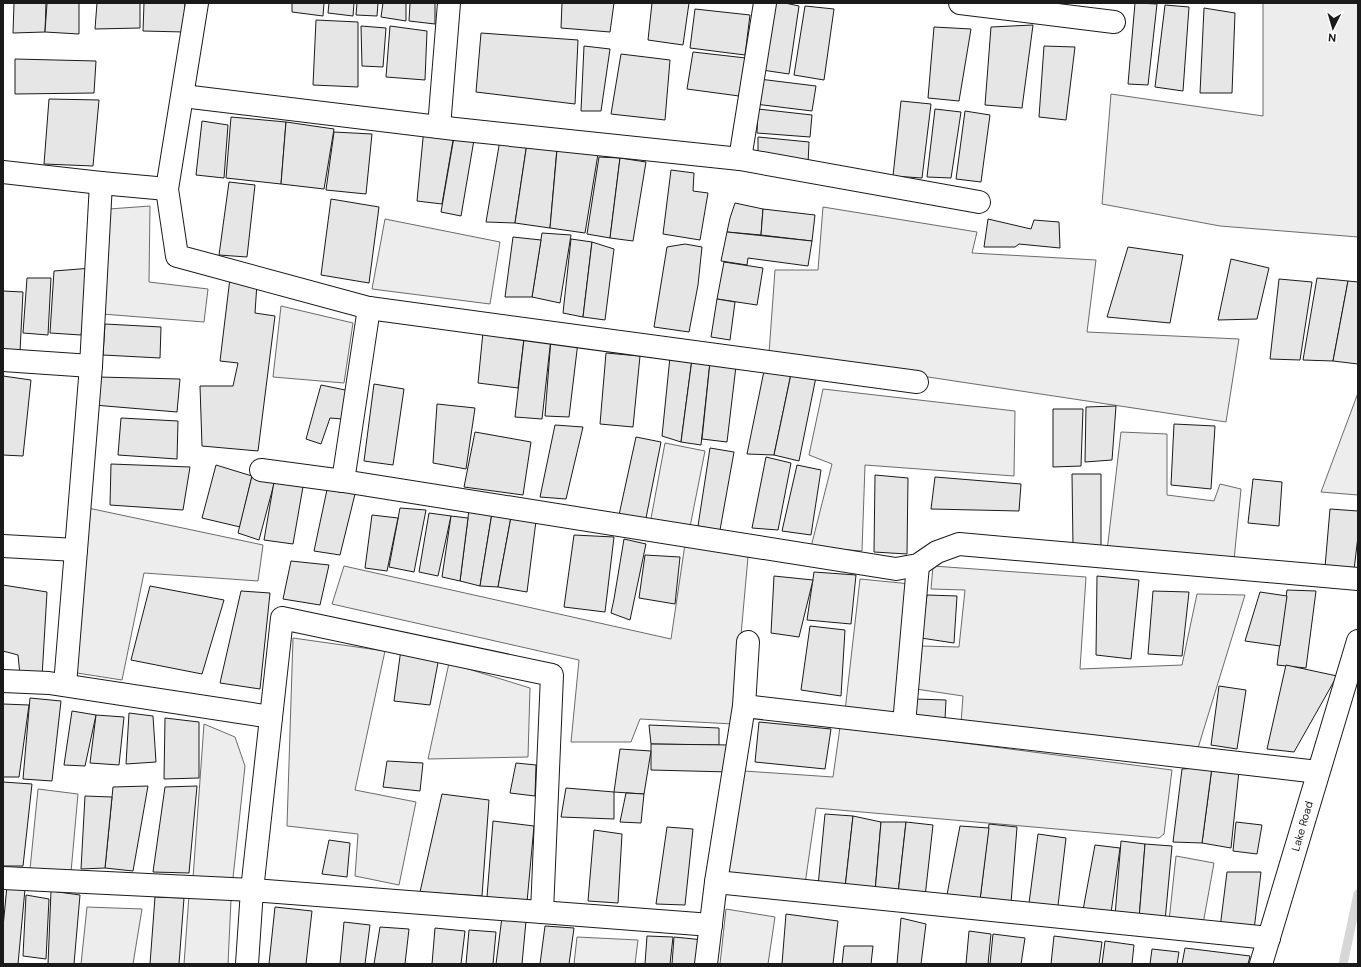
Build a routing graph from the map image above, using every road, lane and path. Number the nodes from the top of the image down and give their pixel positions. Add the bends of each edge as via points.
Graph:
1 (197, 3) edge
2 (449, 3) edge
3 (765, 3) edge
4 (960, 3) edge
5 (1114, 22) dead end
6 (183, 96) junction
7 (439, 127) junction
8 (740, 159) junction
9 (3, 172) edge
10 (102, 183) junction
11 (167, 188) junction
12 (979, 202) dead end
13 (369, 308) junction
14 (3, 360) edge
15 (91, 366) junction
16 (917, 382) dead end
17 (261, 470) dead end
18 (343, 481) junction
19 (3, 546) edge
20 (76, 550) junction
21 (918, 565) junction
22 (1358, 579) edge
23 (1358, 641) edge
24 (748, 642) dead end
25 (3, 681) edge
26 (65, 685) junction
27 (744, 706) junction
28 (271, 716) junction
29 (904, 724) junction
30 (1318, 772) junction
31 (3, 878) edge
32 (716, 882) junction
33 (252, 890) junction
34 (542, 912) junction
35 (711, 925) junction
36 (1269, 938) junction
37 (247, 964) edge
38 (706, 964) edge
39 (1261, 964) edge

1 - 6 street
2 - 7 street
3 - 8 street
4 - 5 street
6 - 7 street
6 - 11 street
7 - 8 street
8 - 12 street
9 - 10 street
10 - 11 street
10 - 15 street
11 - 13 street via 177,256
13 - 16 street
13 - 18 street
14 - 15 street
15 - 20 street
17 - 18 street
18 - 21 street via 896,569
19 - 20 street
20 - 26 street
21 - 22 street via 937,552 959,544
21 - 29 street
23 - 30 street, Lake Road
24 - 27 street
25 - 26 street
26 - 28 street
27 - 29 street
27 - 32 street
28 - 33 street
28 - 34 street via 282,618 552,675
29 - 30 street
30 - 36 street, Lake Road
31 - 33 street
32 - 35 street
32 - 36 street
33 - 34 street
33 - 37 street
34 - 35 street
35 - 38 street
36 - 39 street, Lake Road

